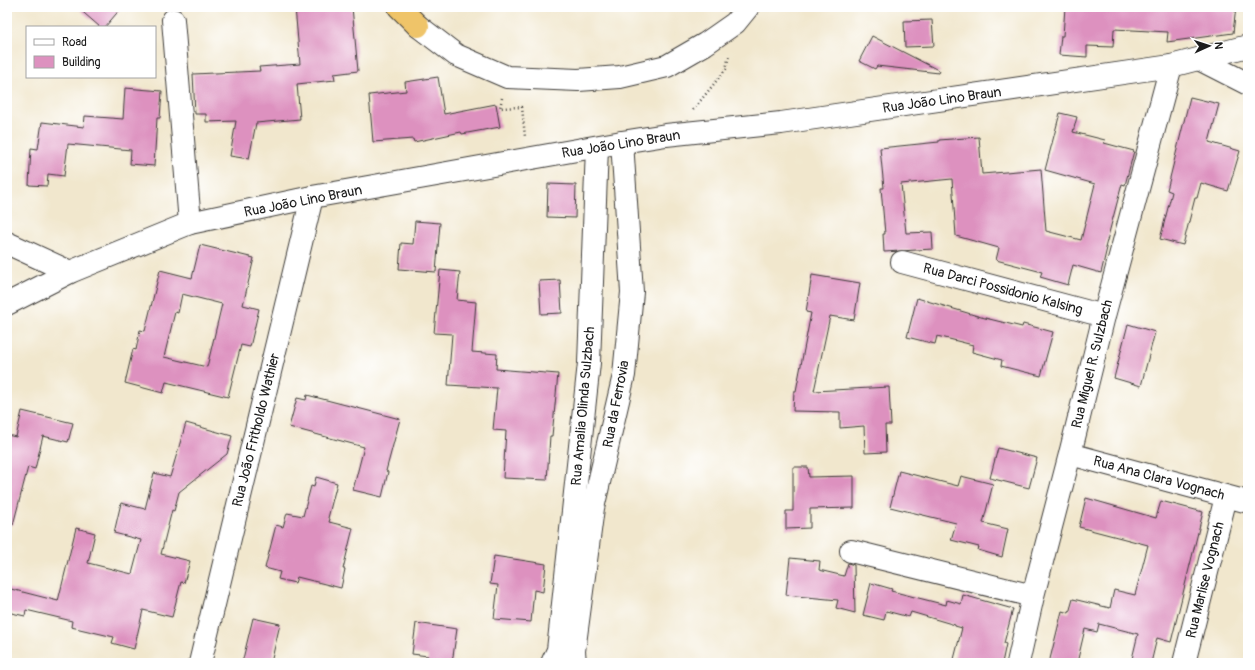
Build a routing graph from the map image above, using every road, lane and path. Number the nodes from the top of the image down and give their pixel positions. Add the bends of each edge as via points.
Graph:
1 (399, 7) edge
2 (742, 15) edge
3 (415, 16) edge
4 (173, 20) dead end
5 (1248, 46) edge
6 (1199, 59) junction
7 (1171, 66) junction
8 (1248, 84) edge
9 (500, 108) dead end
10 (666, 135) junction
11 (622, 142) junction
12 (597, 147) junction
13 (527, 160) junction
14 (312, 197) junction
15 (190, 223) junction
16 (7, 243) edge
17 (902, 262) dead end
18 (70, 272) junction
19 (7, 304) edge
20 (1104, 316) junction
21 (1070, 454) junction
22 (1226, 497) junction
23 (1248, 502) edge
24 (851, 551) dead end
25 (1033, 596) junction
26 (565, 657) edge
27 (200, 663) edge
28 (1018, 663) edge
29 (1184, 663) edge

1 - 3 highway
2 - 3 street via 705,44 667,66 620,77 578,80 507,77 456,55
2 - 10 path via 726,69 693,109
4 - 15 street
5 - 6 street, Rua João Lino Braun
6 - 7 street, Rua João Lino Braun
6 - 8 street
7 - 10 street, Rua João Lino Braun via 781,123
7 - 20 street, Rua Miguel R. Sulzbach
9 - 13 path via 522,107
10 - 11 street, Rua João Lino Braun
11 - 12 street, Rua João Lino Braun
11 - 26 street, Rua da Ferrovia via 632,292 624,375 593,508
12 - 13 street, Rua João Lino Braun
12 - 26 street, Rua Amalia Olinda Sulzbach via 589,363
13 - 14 street, Rua João Lino Braun
14 - 15 street, Rua João Lino Braun
14 - 27 street, Rua João Fritholdo Wathier
15 - 18 street, Rua João Lino Braun
16 - 18 street
17 - 20 street, Rua Darci Possidonio Kalsing
18 - 19 street, Rua João Lino Braun
20 - 21 street, Rua Miguel R. Sulzbach
21 - 22 street, Rua Ana Clara Vognach
21 - 25 street, Rua Miguel R. Sulzbach
22 - 23 street, Rua Ana Clara Vognach
22 - 29 street, Rua Marlise Vognach
24 - 25 street
25 - 28 street, Rua Miguel R. Sulzbach

